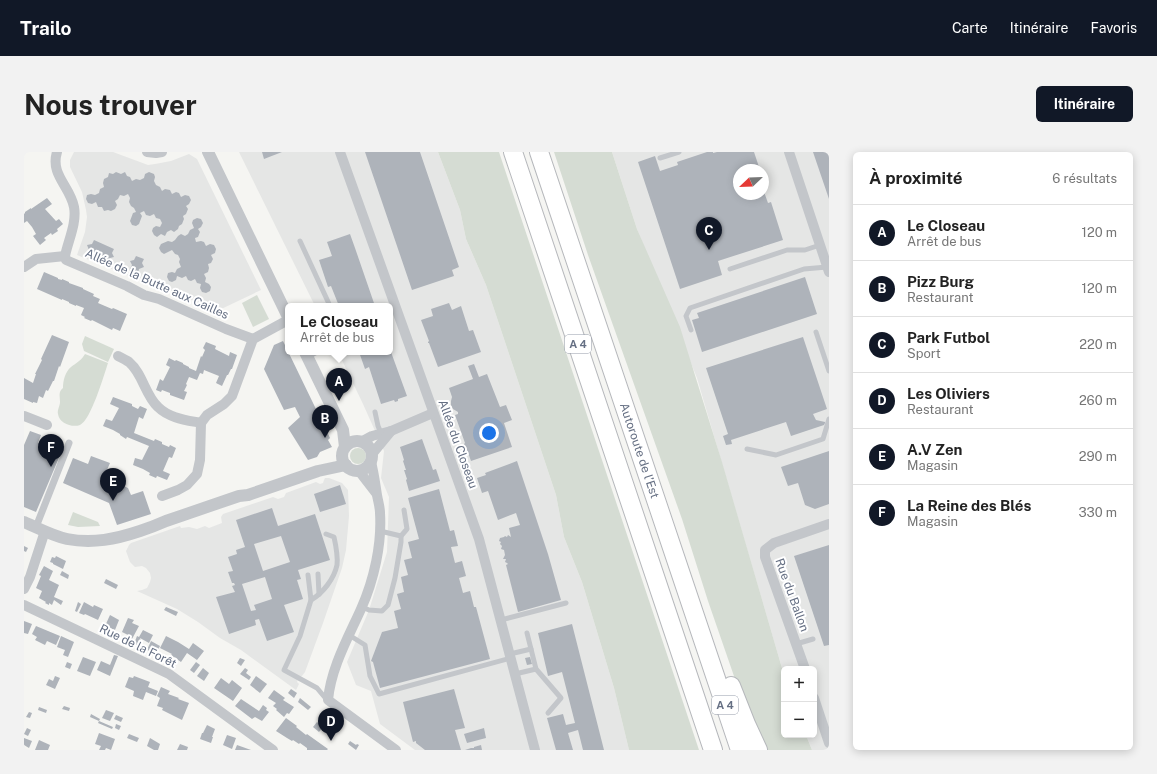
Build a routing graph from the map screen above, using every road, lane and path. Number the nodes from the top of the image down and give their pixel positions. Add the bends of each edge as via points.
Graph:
1 (58, 152) edge
2 (147, 152) edge
3 (162, 152) edge
4 (208, 152) edge
5 (340, 152) edge
6 (513, 152) edge
7 (539, 152) edge
8 (679, 152) edge
9 (789, 152) edge
10 (660, 158) dead end
11 (300, 240) dead end
12 (824, 250) edge
13 (65, 256) junction
14 (24, 267) edge
15 (730, 269) dead end
16 (828, 270) edge
17 (329, 303) edge
18 (285, 312) edge
19 (285, 320) edge
20 (691, 330) dead end
21 (816, 332) dead end
22 (253, 339) junction
23 (310, 355) edge
24 (118, 356) dead end
25 (829, 371) edge
26 (375, 412) dead end
27 (433, 413) junction
28 (24, 416) edge
29 (829, 419) edge
30 (201, 423) junction
31 (47, 426) dead end
32 (386, 432) junction
33 (69, 443) dead end
34 (747, 449) dead end
35 (350, 451) junction
36 (371, 458) junction
37 (359, 471) junction
38 (377, 495) junction
39 (162, 496) dead end
40 (404, 510) dead end
41 (24, 522) edge
42 (829, 524) edge
43 (40, 529) junction
44 (380, 531) junction
45 (326, 534) dead end
46 (401, 536) junction
47 (318, 574) dead end
48 (308, 575) dead end
49 (27, 576) edge
50 (24, 590) edge
51 (319, 594) junction
52 (311, 600) junction
53 (566, 603) dead end
54 (24, 606) edge
55 (362, 607) junction
56 (501, 620) junction
57 (527, 633) dead end
58 (349, 635) junction
59 (813, 639) dead end
60 (796, 644) junction
61 (531, 649) junction
62 (510, 656) junction
63 (710, 659) junction
64 (803, 666) edge
65 (536, 669) junction
66 (687, 672) junction
67 (515, 674) junction
68 (328, 700) junction
69 (815, 702) edge
70 (548, 713) dead end
71 (829, 743) edge
72 (273, 750) edge
73 (396, 750) edge
74 (535, 750) edge
75 (704, 750) edge
76 (713, 750) edge
77 (740, 750) edge
78 (758, 750) edge

1 - 13 street via 56,170 70,194 74,208
2 - 3 street
4 - 18 street
5 - 27 street, Allée du Closeau
6 - 66 highway, Autoroute de l’Est / A 4
7 - 63 highway, Autoroute de l’Est / A 4
8 - 10 lane
9 - 12 street
11 - 17 lane
12 - 15 lane via 787,250
12 - 16 street
13 - 14 street via 36,260
13 - 22 street, Allée de la Butte aux Cailles via 66,260 139,293
16 - 20 lane via 804,269 690,308 686,316
19 - 22 street
21 - 25 lane
22 - 30 street via 232,396
23 - 35 street
24 - 30 street via 136,371 157,406 178,418
26 - 32 lane via 378,426
27 - 32 street
27 - 56 street, Allée du Closeau via 478,539
28 - 31 street
29 - 34 lane via 823,439 776,455
30 - 39 street via 197,474 187,485
32 - 35 street
32 - 36 street
33 - 43 street
35 - 36 street via 369,447
35 - 37 street via 350,469
35 - 43 street via 318,471 240,500 124,536 92,541 66,539
36 - 37 street via 366,468
36 - 38 street
37 - 38 street
38 - 44 street
40 - 46 lane via 407,529
41 - 43 street
42 - 60 street, Rue du Ballon via 774,543 765,550 765,557
43 - 49 street
44 - 46 lane
44 - 55 street via 376,563
45 - 51 lane via 334,537 337,565 330,582
46 - 55 lane via 388,605 382,611
47 - 51 lane
48 - 52 lane
49 - 50 street
51 - 52 lane
52 - 68 lane via 300,636 284,670 317,688
53 - 56 lane
54 - 72 street, Rue de la Forêt via 169,674
55 - 58 street
56 - 62 street, Allée du Closeau
57 - 61 lane
58 - 62 lane via 365,645 370,676 379,694
58 - 68 street via 332,676
59 - 60 lane
60 - 64 street, Rue du Ballon
61 - 62 lane
61 - 65 lane
62 - 67 street, Allée du Closeau
63 - 77 highway, Autoroute de l’Est / A 4
63 - 78 highway via 725,670
65 - 67 lane
65 - 70 lane via 561,698
66 - 75 highway via 686,694
66 - 76 highway, Autoroute de l’Est / A 4
67 - 74 street, Allée du Closeau
68 - 73 street
69 - 71 street

